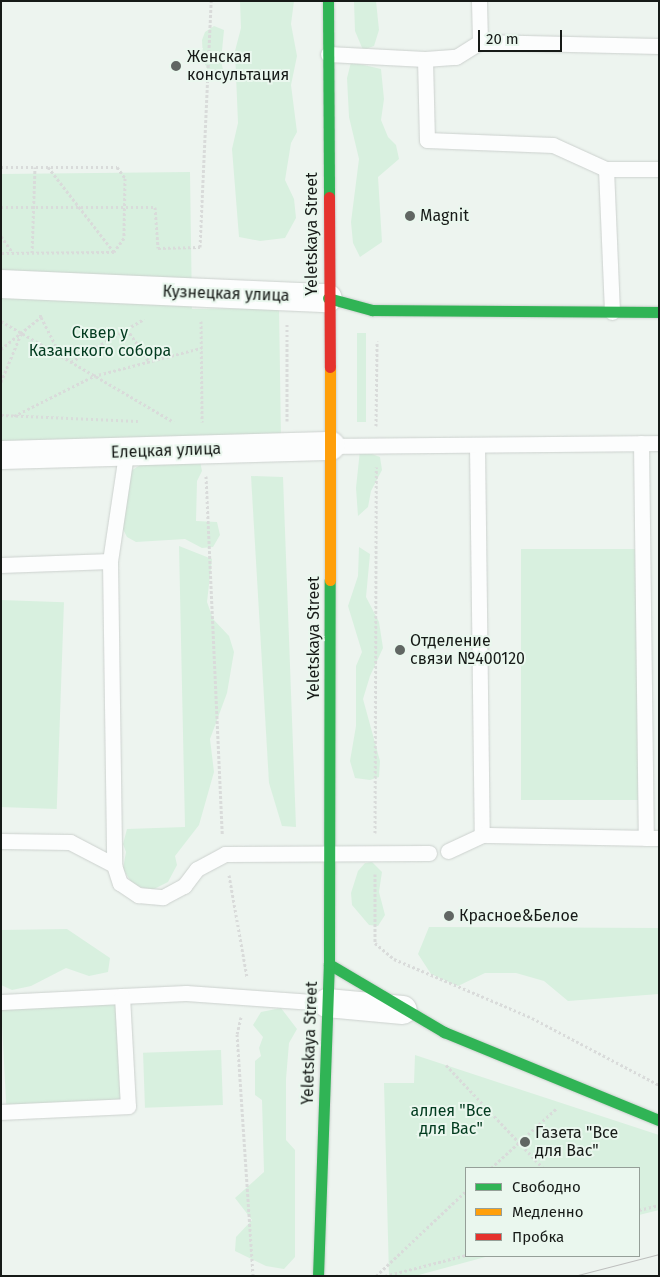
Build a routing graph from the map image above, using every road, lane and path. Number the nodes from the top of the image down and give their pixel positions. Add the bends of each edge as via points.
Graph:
1 (211, 1) edge
2 (328, 1) edge
3 (478, 1) edge
4 (480, 42) junction
5 (659, 46) edge
6 (328, 54) junction
7 (425, 59) junction
8 (1, 167) edge
9 (35, 167) junction
10 (48, 167) junction
11 (606, 169) junction
12 (659, 169) edge
13 (1, 207) edge
14 (125, 207) junction
15 (34, 208) junction
16 (80, 208) junction
17 (1, 236) edge
18 (114, 252) junction
19 (1, 253) edge
20 (13, 253) junction
21 (32, 253) junction
22 (1, 284) edge
23 (328, 298) junction
24 (38, 305) dead end
25 (201, 311) dead end
26 (612, 312) junction
27 (659, 312) edge
28 (150, 315) dead end
29 (287, 316) dead end
30 (41, 317) junction
31 (1, 321) edge
32 (127, 329) junction
33 (21, 333) junction
34 (377, 341) dead end
35 (201, 348) junction
36 (1, 349) edge
37 (61, 356) junction
38 (71, 362) junction
39 (149, 362) junction
40 (94, 376) junction
41 (1, 382) edge
42 (1, 415) edge
43 (14, 416) junction
44 (147, 421) dead end
45 (166, 422) dead end
46 (184, 422) dead end
47 (193, 422) dead end
48 (202, 422) junction
49 (211, 422) dead end
50 (175, 423) junction
51 (281, 424) dead end
52 (641, 443) junction
53 (659, 443) edge
54 (477, 445) junction
55 (331, 446) junction
56 (376, 447) junction
57 (126, 454) junction
58 (1, 455) edge
59 (110, 561) junction
60 (1, 565) edge
61 (482, 835) junction
62 (652, 838) edge
63 (1, 841) edge
64 (448, 851) dead end
65 (329, 853) junction
66 (375, 853) junction
67 (429, 853) dead end
68 (114, 865) junction
69 (329, 964) junction
70 (122, 996) junction
71 (1, 1002) edge
72 (327, 1003) junction
73 (403, 1010) junction
74 (440, 1060) dead end
75 (659, 1085) edge
76 (560, 1106) dead end
77 (1, 1112) edge
78 (659, 1120) edge
79 (519, 1142) junction
80 (492, 1167) edge
81 (542, 1167) edge
82 (465, 1193) edge
83 (659, 1205) edge
84 (640, 1210) edge
85 (465, 1255) edge
86 (318, 1276) edge
87 (376, 1276) edge
88 (385, 1276) edge

1 - 14 path via 200,248 158,248 155,207
2 - 6 main road, Yeletskaya Street
3 - 4 lane
4 - 5 lane
4 - 7 lane via 456,57
6 - 7 lane
6 - 23 main road, Yeletskaya Street
7 - 11 lane via 427,140 553,145
8 - 9 path
9 - 10 path
9 - 15 path
10 - 14 path via 117,167 125,178
10 - 16 path
11 - 12 lane
11 - 26 lane
13 - 15 path
14 - 16 path
14 - 18 path via 124,238
15 - 16 path
15 - 21 path
16 - 18 path
17 - 20 path
18 - 21 path
19 - 20 path
20 - 21 path
22 - 23 street, Кузнецкая улица
23 - 26 main road, Кузнецкая улица via 372,310
23 - 55 main road, Yeletskaya Street
24 - 30 path
25 - 35 path
26 - 27 main road, Кузнецкая улица
28 - 32 path
29 - 51 path via 287,423
30 - 33 path
30 - 37 path
31 - 33 path
32 - 38 path
32 - 39 path
33 - 36 path
33 - 37 path
33 - 41 path
34 - 56 path
35 - 39 path
35 - 48 path
37 - 38 path
38 - 40 path
39 - 40 path
40 - 43 path
40 - 50 path
42 - 43 path
43 - 44 path
45 - 50 path
46 - 50 path
47 - 48 path
48 - 49 path
52 - 53 lane
52 - 54 lane
52 - 62 lane
54 - 56 lane
54 - 61 lane
55 - 56 lane
55 - 57 street, Елецкая улица
55 - 65 main road, Yeletskaya Street
56 - 66 path
57 - 58 street, Елецкая улица
57 - 59 lane
59 - 60 lane
59 - 68 lane
61 - 62 lane
61 - 64 lane
63 - 68 lane via 70,842
65 - 66 lane
65 - 68 lane via 225,854 198,869 184,886 163,897 138,895 120,883
65 - 69 main road, Yeletskaya Street
66 - 67 lane
66 - 75 path via 375,944 381,949 394,959 532,1018
69 - 72 main road, Yeletskaya Street
69 - 73 main road
70 - 71 lane
70 - 72 lane via 186,993
70 - 77 lane via 128,1106
72 - 73 street
72 - 86 main road, Yeletskaya Street
73 - 78 main road via 444,1032
74 - 79 path
76 - 79 path
79 - 80 path
79 - 81 path
82 - 87 path
83 - 84 path
85 - 88 path

